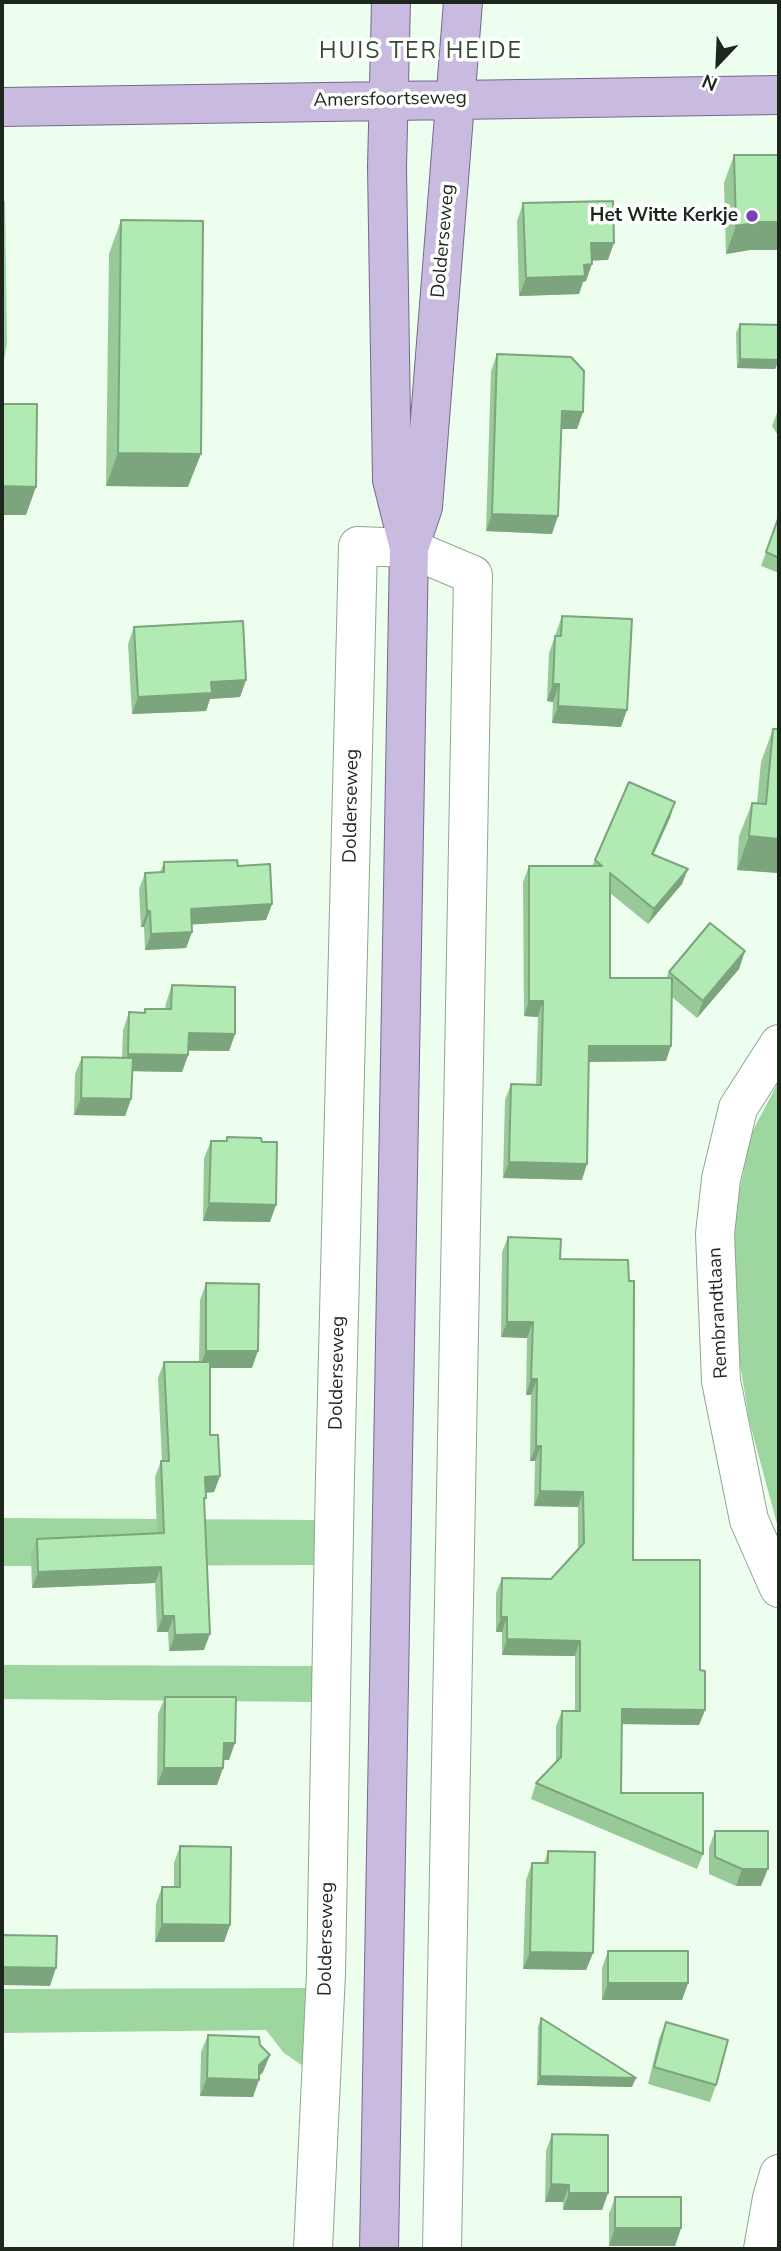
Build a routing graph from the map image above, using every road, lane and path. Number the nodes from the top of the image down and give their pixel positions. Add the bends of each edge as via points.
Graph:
1 (391, 2) edge
2 (463, 2) edge
3 (779, 95) edge
4 (455, 98) junction
5 (388, 99) junction
6 (2, 107) edge
7 (409, 548) junction
8 (779, 1044) edge
9 (779, 1588) edge
10 (779, 2174) edge
11 (377, 2243) edge
12 (313, 2249) edge
13 (442, 2249) edge
14 (762, 2249) edge

1 - 5 main road, Dolderseweg
2 - 4 main road, Dolderseweg
3 - 4 main road, Amersfoortseweg
4 - 5 main road, Amersfoortseweg
4 - 7 main road, Dolderseweg via 423,507
5 - 6 main road, Amersfoortseweg
5 - 7 main road, Dolderseweg via 392,480
7 - 11 main road, Dolderseweg
7 - 12 street, Dolderseweg via 358,547 326,1973
7 - 13 street, Dolderseweg via 472,576
8 - 9 street, Rembrandtlaan via 738,1108 721,1179 715,1234 721,1381 749,1520
10 - 14 street

